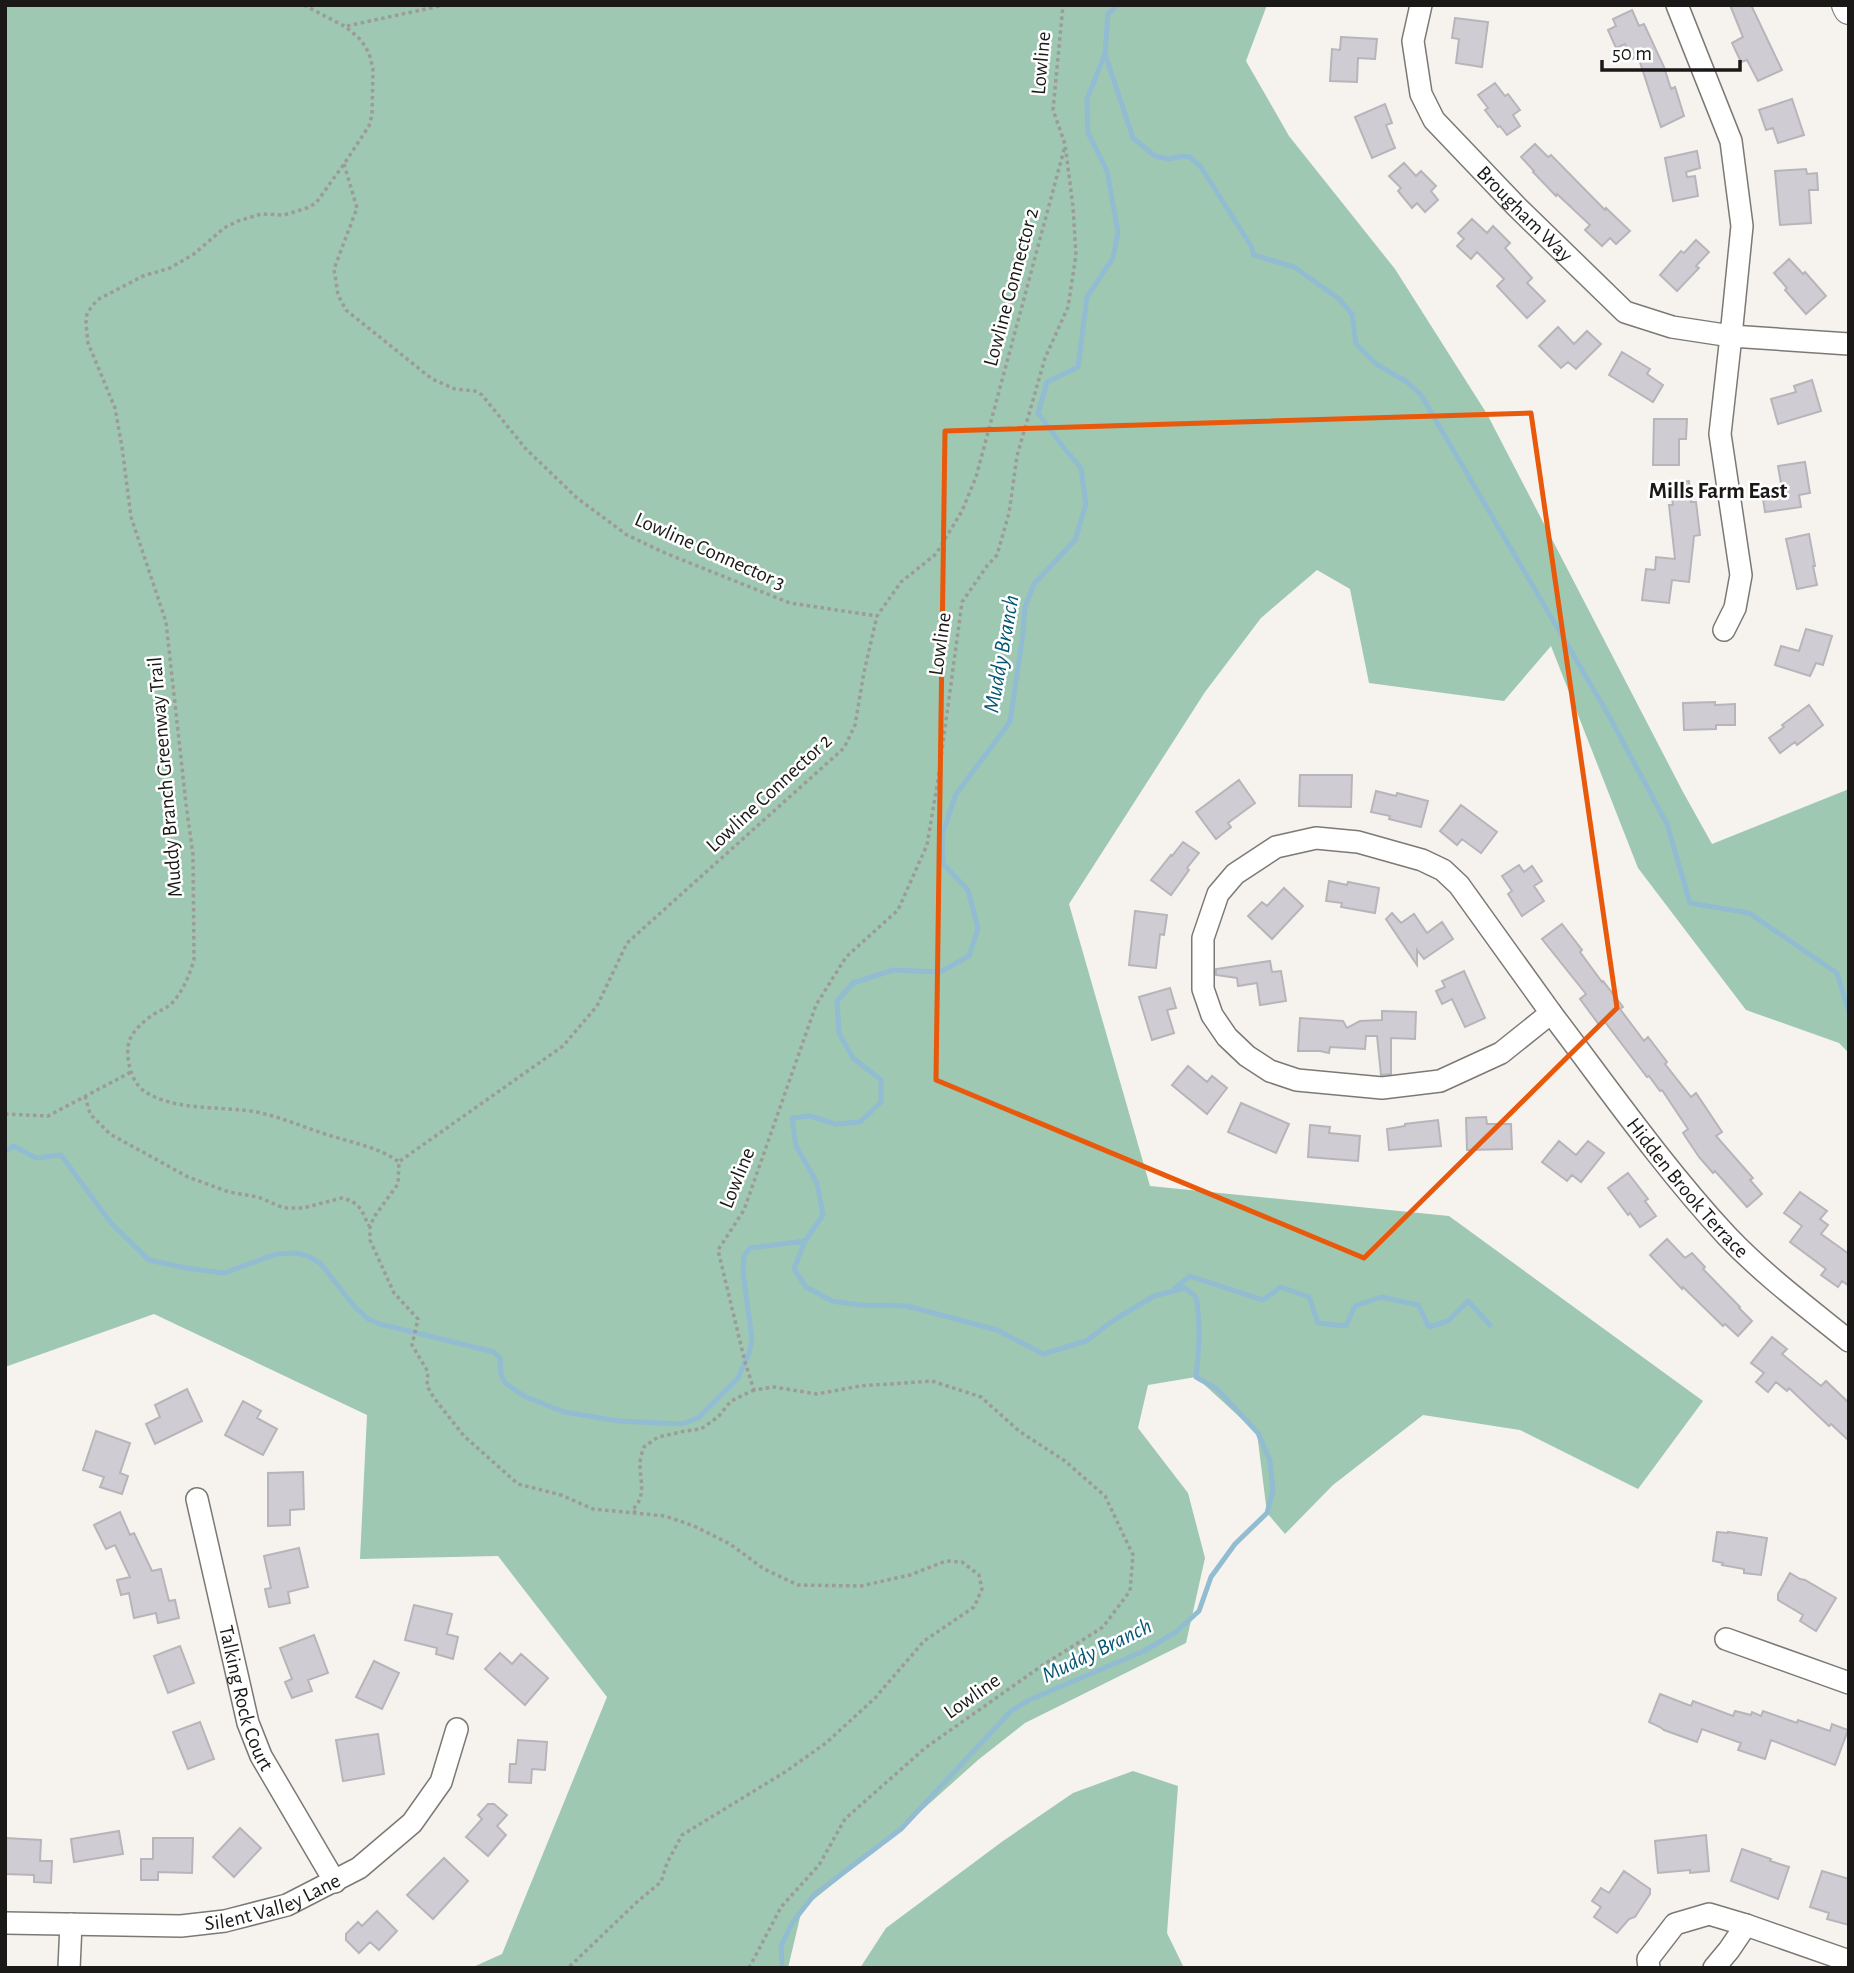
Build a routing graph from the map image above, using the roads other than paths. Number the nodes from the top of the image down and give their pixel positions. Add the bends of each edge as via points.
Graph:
1 (1421, 5) edge
2 (1677, 5) edge
3 (1731, 336) junction
4 (1849, 344) edge
5 (1724, 631) dead end
6 (1551, 1013) junction
7 (1849, 1341) edge
8 (197, 1499) dead end
9 (1726, 1639) dead end
10 (1849, 1683) edge
11 (457, 1729) dead end
12 (335, 1882) junction
13 (5, 1923) edge
14 (71, 1924) junction
15 (1746, 1925) junction
16 (1849, 1961) edge
17 (69, 1968) edge
18 (1649, 1968) edge
19 (1714, 1968) edge

1 - 3 street, Brougham Way via 1413,41 1421,94 1443,130 1625,312 1672,327
2 - 3 street via 1731,141 1742,226
3 - 4 street, Brougham Way
3 - 5 street via 1720,433 1741,575 1735,608
6 - 6 street, Hidden Brook Terrace via 1459,885 1443,870 1358,842 1316,838 1276,847 1235,874 1218,894 1203,938 1203,989 1227,1037 1270,1071 1297,1080 1382,1088 1440,1081 1501,1053
6 - 7 street, Hidden Brook Terrace via 1687,1190 1728,1236 1772,1279
8 - 12 street, Talking Rock Court via 248,1723 261,1756
9 - 10 street
11 - 12 street, Silent Valley Lane via 441,1782 412,1824
12 - 14 street, Silent Valley Lane via 287,1905 225,1921 181,1926
13 - 14 street, Silent Valley Lane
14 - 17 street
15 - 16 street
15 - 18 street via 1709,1914 1675,1924 1648,1959
15 - 19 street

